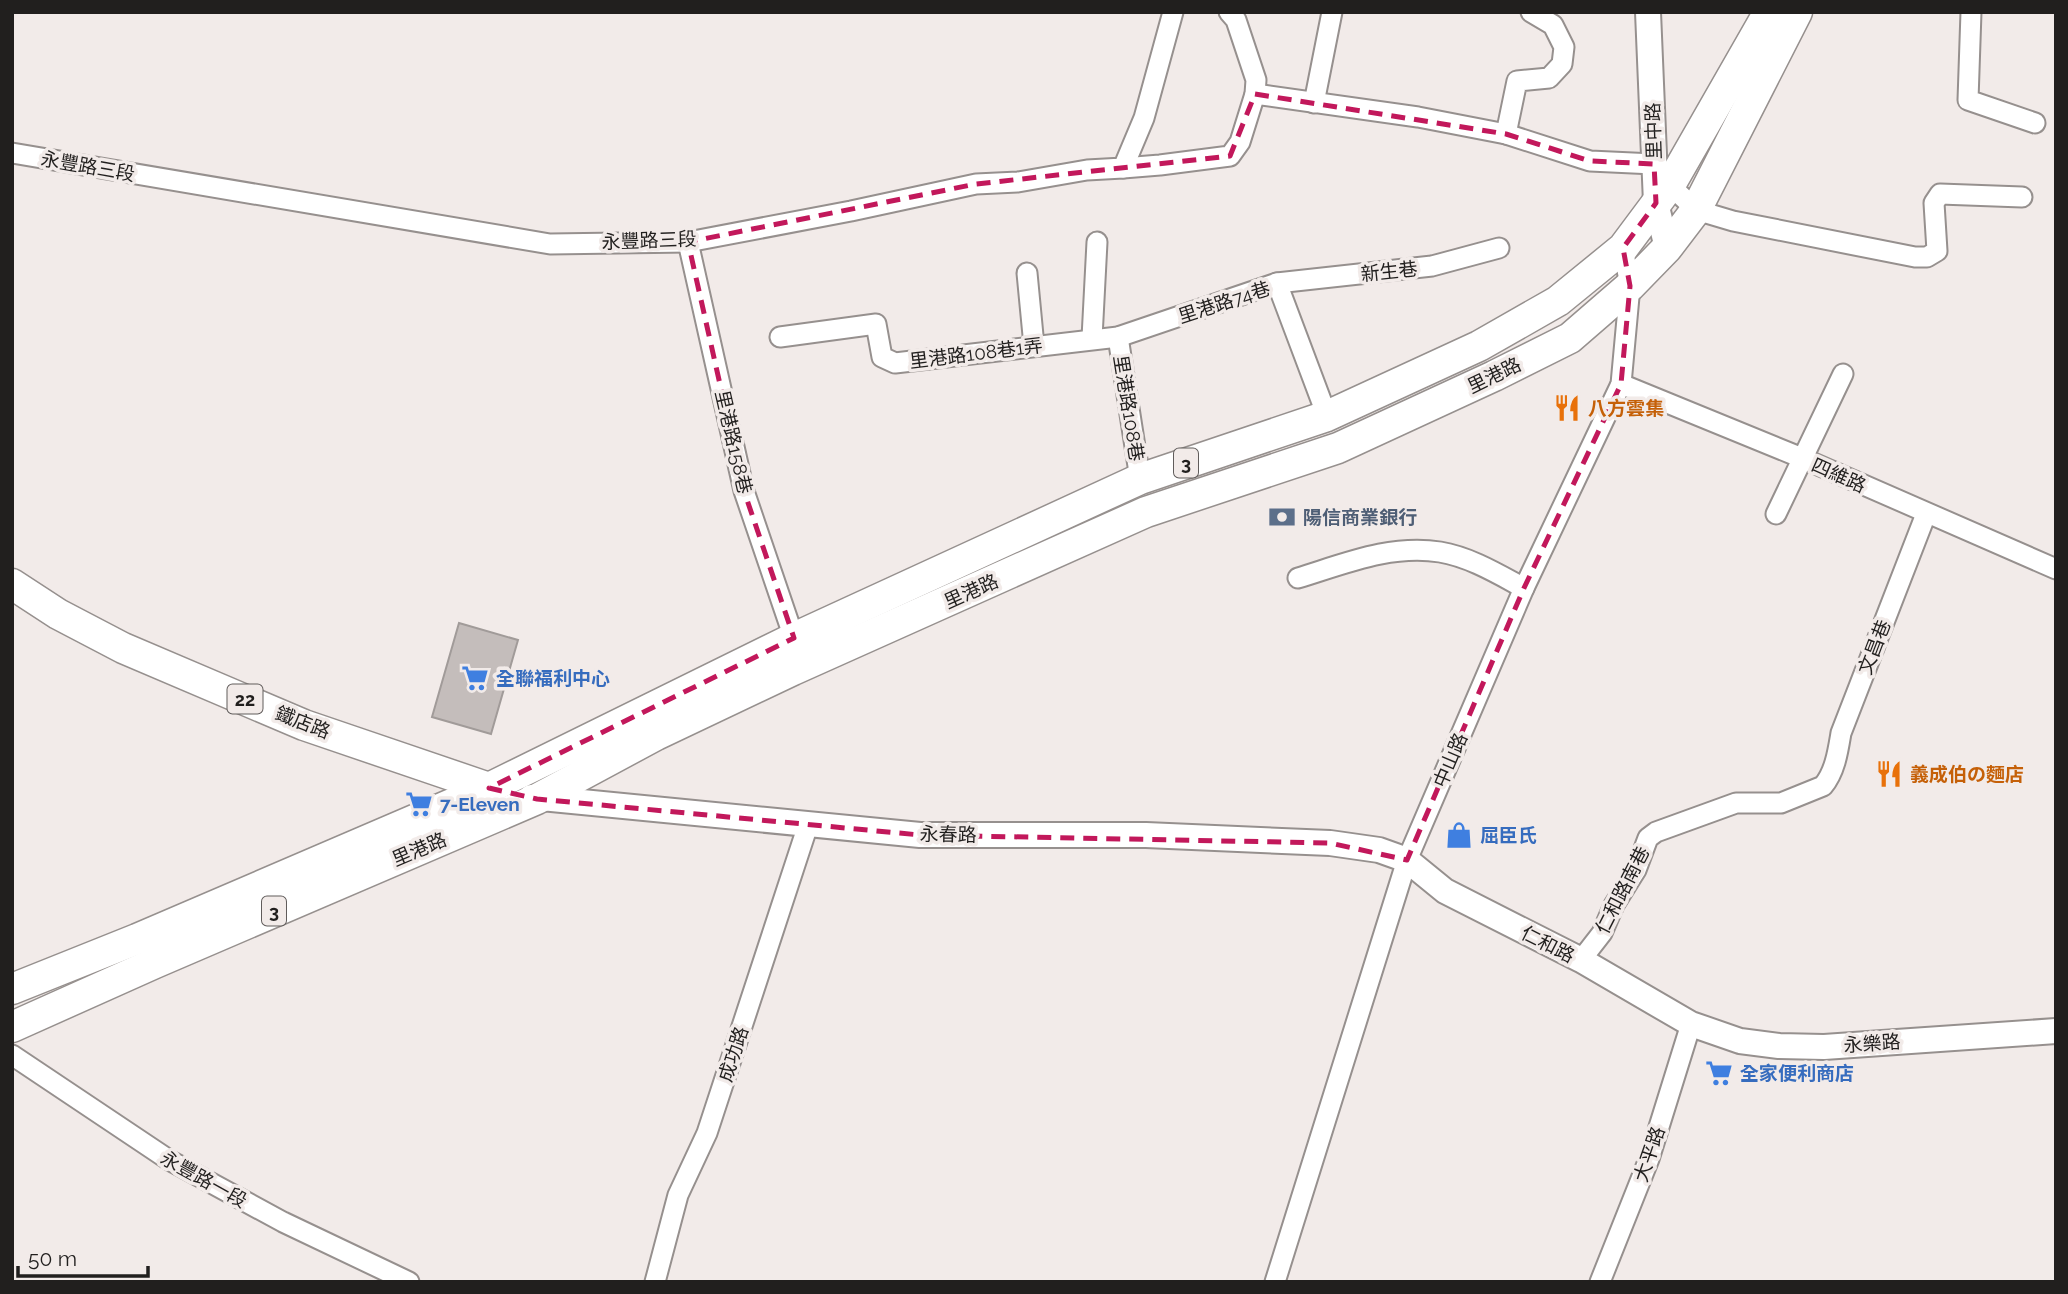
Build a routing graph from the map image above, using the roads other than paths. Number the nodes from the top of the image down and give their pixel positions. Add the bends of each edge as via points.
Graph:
1 (1173, 12) edge
2 (1229, 12) edge
3 (1332, 12) edge
4 (1531, 12) edge
5 (1648, 12) edge
6 (1769, 12) edge
7 (1797, 12) edge
8 (1971, 12) edge
9 (1255, 94) junction
10 (1314, 103) junction
11 (2035, 123) dead end
12 (1506, 134) junction
13 (12, 153) edge
14 (1122, 167) junction
15 (1660, 184) junction
16 (2022, 197) dead end
17 (1696, 210) junction
18 (688, 242) junction
19 (1097, 242) dead end
20 (1499, 248) dead end
21 (1623, 248) junction
22 (1667, 248) junction
23 (1027, 273) dead end
24 (1277, 283) junction
25 (1630, 286) junction
26 (780, 337) dead end
27 (1118, 337) junction
28 (1092, 338) junction
29 (1034, 346) junction
30 (1843, 374) dead end
31 (1621, 384) junction
32 (1326, 416) junction
33 (1802, 458) junction
34 (1140, 479) junction
35 (1776, 514) dead end
36 (1926, 514) junction
37 (2056, 569) edge
38 (1298, 578) dead end
39 (12, 584) edge
40 (1524, 588) junction
41 (794, 638) junction
42 (1827, 782) joint
43 (489, 788) junction
44 (537, 799) junction
45 (808, 825) junction
46 (1407, 860) junction
47 (1581, 960) junction
48 (12, 989) edge
49 (1692, 1024) junction
50 (12, 1027) edge
51 (2056, 1031) edge
52 (12, 1055) edge
53 (406, 1281) edge
54 (655, 1282) edge
55 (1275, 1282) edge
56 (1600, 1282) edge

1 - 14 street via 1144,118
2 - 9 street via 1236,20 1256,80
3 - 10 street
4 - 12 street via 1553,25 1564,47 1562,64 1549,78 1517,81
5 - 15 street, 里中路
6 - 15 main road, 里港路 / 3
7 - 17 main road, 里港路 / 3
8 - 11 street via 1968,100
9 - 10 street
9 - 14 street, 永豐路三段 via 1240,142 1230,156
10 - 12 street
12 - 15 street
13 - 18 street, 永豐路三段 via 550,244
14 - 18 street, 永豐路三段 via 976,184
15 - 17 street
15 - 21 main road, 里港路 / 3
15 - 22 street, 里中路
16 - 17 street via 1940,194 1934,204 1937,251 1927,257
17 - 22 main road, 里港路 / 3
18 - 41 street, 里港路158巷 via 744,491
19 - 28 street, 里港路108巷
20 - 24 street, 新生巷 via 1432,266
21 - 25 street, 中山路
21 - 32 main road, 里港路 / 3 via 1558,301 1479,346
22 - 25 main road, 里港路 / 3
23 - 29 street
24 - 27 street, 里港路74巷
24 - 32 street, 里港路74巷
25 - 31 street, 中山路
25 - 44 main road, 里港路 / 3 via 1570,338 1494,376 1338,448 1146,512 669,729
26 - 29 street, 里港路108巷1弄 via 876,324 882,357 895,363
27 - 28 street, 里港路108巷1弄
27 - 34 street, 里港路108巷
28 - 29 street, 里港路108巷1弄
30 - 33 street
31 - 33 street, 四維路
31 - 40 street, 中山路
32 - 34 main road, 里港路 / 3
33 - 35 street
33 - 36 street, 四維路
34 - 41 main road, 里港路 / 3
36 - 37 street, 四維路
36 - 42 street, 文昌巷 via 1841,733
38 - 40 street via 1369,555 1440,552 1477,564
39 - 43 main road, 鐵店路 / 22 via 123,648 304,724
40 - 46 street, 中山路
41 - 43 main road, 里港路 / 3
42 - 47 street, 仁和路南巷 via 1781,803 1736,803 1647,838 1636,870 1602,933
43 - 44 street, 永春路
43 - 48 main road, 里港路 / 3
44 - 45 street, 永春路
44 - 50 main road, 里港路 / 3
45 - 46 street, 永春路 via 920,835 1146,835 1330,843 1379,850
45 - 54 street, 成功路 via 707,1133 678,1195
46 - 47 street, 仁和路 via 1445,891
46 - 55 street, 中山路
47 - 49 street, 仁和路
49 - 51 street, 永樂路 via 1740,1041 1824,1047
49 - 56 street, 大平路 via 1648,1159
52 - 53 street, 永豐路一段 via 169,1160 282,1222

